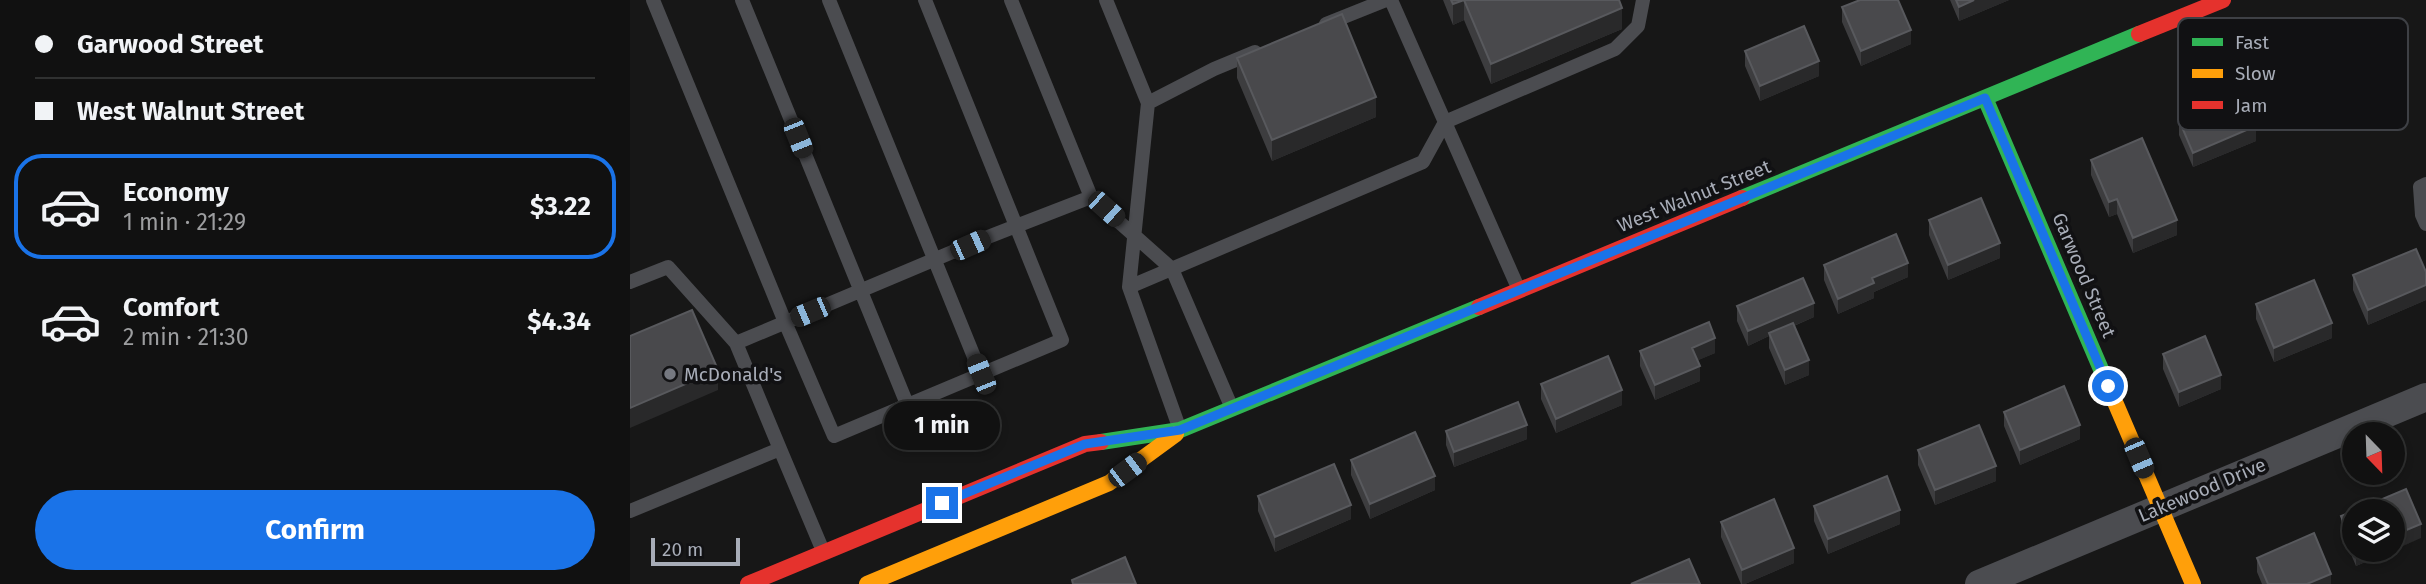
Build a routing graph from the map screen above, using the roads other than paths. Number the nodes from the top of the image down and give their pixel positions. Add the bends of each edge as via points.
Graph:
1 (653, 0) edge
2 (742, 0) edge
3 (830, 0) edge
4 (925, 0) edge
5 (1011, 0) edge
6 (1106, 0) edge
7 (1389, 0) edge
8 (1643, 0) edge
9 (2223, 0) edge
10 (2179, 18) edge
11 (2178, 19) edge
12 (1317, 27) edge
13 (1271, 46) edge
14 (1985, 98) junction
15 (1148, 103) junction
16 (1445, 122) junction
17 (2426, 184) edge
18 (1091, 197) junction
19 (2426, 224) edge
20 (1017, 226) junction
21 (1134, 235) junction
22 (934, 260) junction
23 (1172, 269) junction
24 (630, 282) edge
25 (1129, 287) junction
26 (860, 291) junction
27 (1520, 291) junction
28 (785, 322) junction
29 (736, 343) junction
30 (981, 374) junction
31 (2426, 397) edge
32 (907, 404) junction
33 (1233, 409) junction
34 (1180, 430) junction
35 (780, 449) junction
36 (2160, 507) junction
37 (630, 511) edge
38 (824, 553) junction
39 (748, 584) edge
40 (867, 584) edge
41 (1979, 584) edge
42 (2193, 584) edge

1 - 28 lane
2 - 26 lane
3 - 22 lane
4 - 20 lane
5 - 18 lane
6 - 15 lane
7 - 12 lane
7 - 16 lane
8 - 16 lane via 1638,26 1615,49
9 - 10 main road, West Walnut Street
11 - 14 main road, West Walnut Street
13 - 15 lane
14 - 27 main road, West Walnut Street
14 - 36 main road, Garwood Street
15 - 21 lane
16 - 23 lane via 1423,162
16 - 27 lane
17 - 19 lane via 2420,187
18 - 20 lane
18 - 21 lane
20 - 22 lane
20 - 30 lane via 1062,340
21 - 23 lane
21 - 25 lane
22 - 26 lane
22 - 30 lane
23 - 25 lane
23 - 33 lane
24 - 29 lane via 668,267
25 - 34 lane
26 - 28 lane
26 - 32 lane
27 - 33 main road, West Walnut Street
28 - 29 lane
28 - 32 lane via 834,436
29 - 35 lane
30 - 32 lane
31 - 36 street, Lakewood Drive
33 - 34 main road, West Walnut Street
34 - 38 main road, West Walnut Street via 1085,444
34 - 40 main road, West Walnut Street via 1109,483
35 - 37 lane
35 - 38 lane
36 - 41 street, Lakewood Drive
36 - 42 main road, Garwood Street
38 - 39 main road, West Walnut Street

